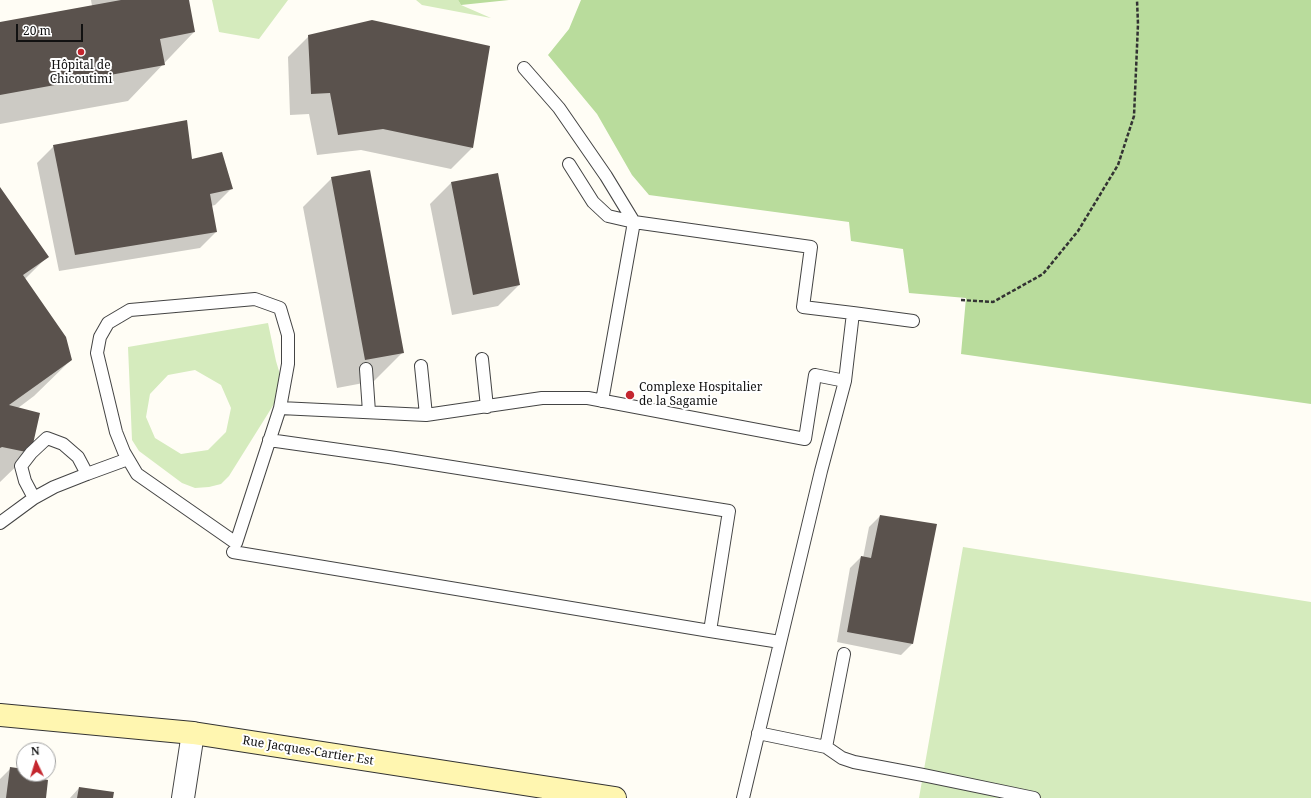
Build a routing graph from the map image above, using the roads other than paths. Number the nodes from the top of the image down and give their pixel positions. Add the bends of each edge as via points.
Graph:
1 (524, 68) dead end
2 (569, 164) dead end
3 (634, 222) junction
4 (852, 313) junction
5 (913, 321) dead end
6 (482, 359) dead end
7 (421, 366) dead end
8 (366, 369) dead end
9 (845, 381) junction
10 (602, 401) junction
11 (487, 406) junction
12 (280, 408) junction
13 (369, 412) junction
14 (426, 415) junction
15 (269, 440) junction
16 (128, 460) junction
17 (87, 474) junction
18 (34, 498) junction
19 (0, 523) edge
20 (233, 552) dead end
21 (710, 631) junction
22 (780, 642) junction
23 (844, 654) dead end
24 (0, 715) edge
25 (758, 733) junction
26 (193, 734) junction
27 (826, 747) junction
28 (183, 798) edge
29 (615, 798) edge
30 (743, 798) edge
31 (1034, 798) edge

1 - 3 lane via 559,108
2 - 3 lane via 593,202 608,216
3 - 4 lane via 811,247 803,307
3 - 10 lane
4 - 5 lane
4 - 9 lane
6 - 11 lane
7 - 14 lane
8 - 13 lane
9 - 10 lane via 815,375 805,439
9 - 22 lane via 820,471
10 - 11 lane via 588,398 542,398
11 - 14 lane
12 - 13 lane
12 - 15 lane
12 - 16 lane via 288,364 288,335 280,308 255,299 130,310 108,323 100,337 97,353 116,432
13 - 14 lane
15 - 16 lane via 236,543 137,474
15 - 21 lane via 389,456 729,511
16 - 17 lane
17 - 18 lane
17 - 18 lane via 78,458 63,444 47,438 21,466
18 - 19 lane
20 - 21 lane
21 - 22 lane
22 - 25 lane
23 - 27 lane
24 - 26 main road, Rue Jacques-Cartier Est
25 - 27 lane
25 - 30 lane
26 - 28 street
26 - 29 main road, Rue Jacques-Cartier Est
27 - 31 lane via 842,758 854,762

